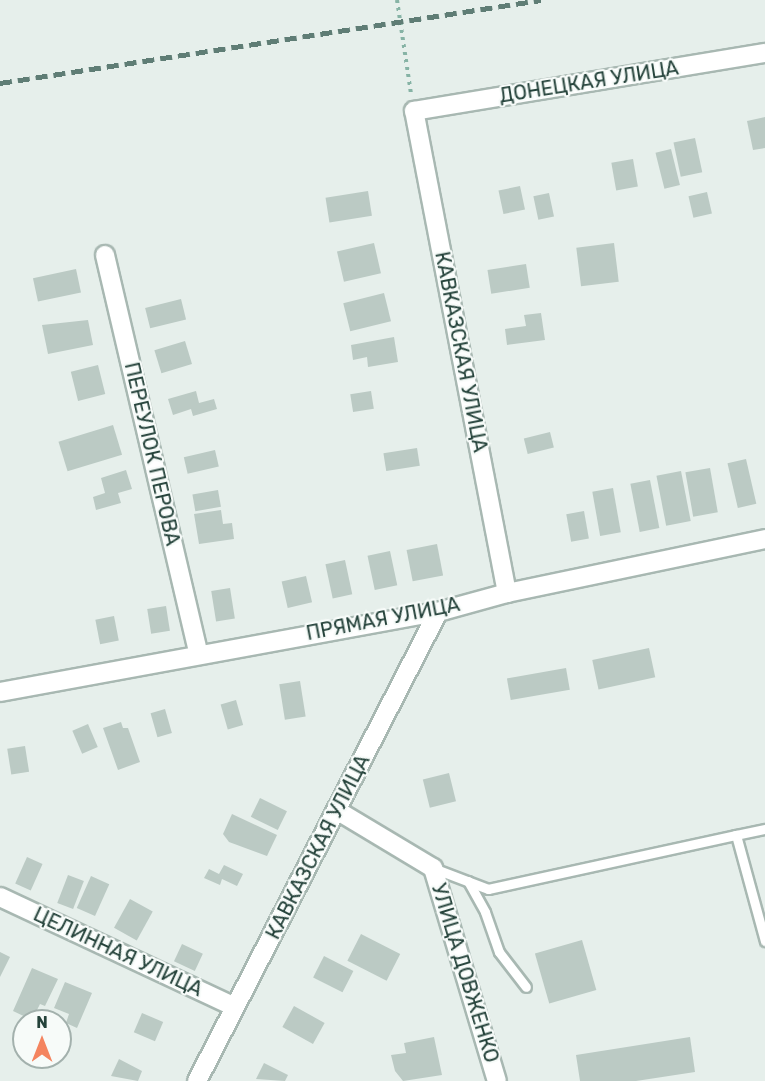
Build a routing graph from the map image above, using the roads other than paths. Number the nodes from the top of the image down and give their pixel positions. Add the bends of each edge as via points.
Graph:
1 (765, 53) edge
2 (414, 111) joint
3 (105, 255) dead end
4 (765, 539) edge
5 (507, 593) junction
6 (438, 612) junction
7 (198, 653) junction
8 (0, 692) edge
9 (338, 811) junction
10 (765, 829) edge
11 (736, 835) junction
12 (433, 868) junction
13 (468, 881) junction
14 (0, 897) edge
15 (765, 941) edge
16 (526, 987) dead end
17 (235, 1007) junction
18 (197, 1081) edge
19 (497, 1081) edge

1 - 2 street, ДОНЕЦКАЯ УЛИЦА
2 - 5 street, КАВКАЗСКАЯ УЛИЦА
3 - 7 street, ПЕРЕУЛОК ПЕРОВА
4 - 5 street, ПРЯМАЯ УЛИЦА
5 - 6 street, ПРЯМАЯ УЛИЦА
6 - 7 street, ПРЯМАЯ УЛИЦА
6 - 9 street, КАВКАЗСКАЯ УЛИЦА
7 - 8 street, ПРЯМАЯ УЛИЦА
9 - 12 street, УЛИЦА ДОВЖЕНКО
9 - 17 street, КАВКАЗСКАЯ УЛИЦА
10 - 11 lane
11 - 13 lane via 488,889
11 - 15 lane
12 - 13 lane
12 - 19 street, УЛИЦА ДОВЖЕНКО
13 - 16 lane via 485,912 499,952
14 - 17 street, ЦЕЛИННАЯ УЛИЦА
17 - 18 street, КАВКАЗСКАЯ УЛИЦА

